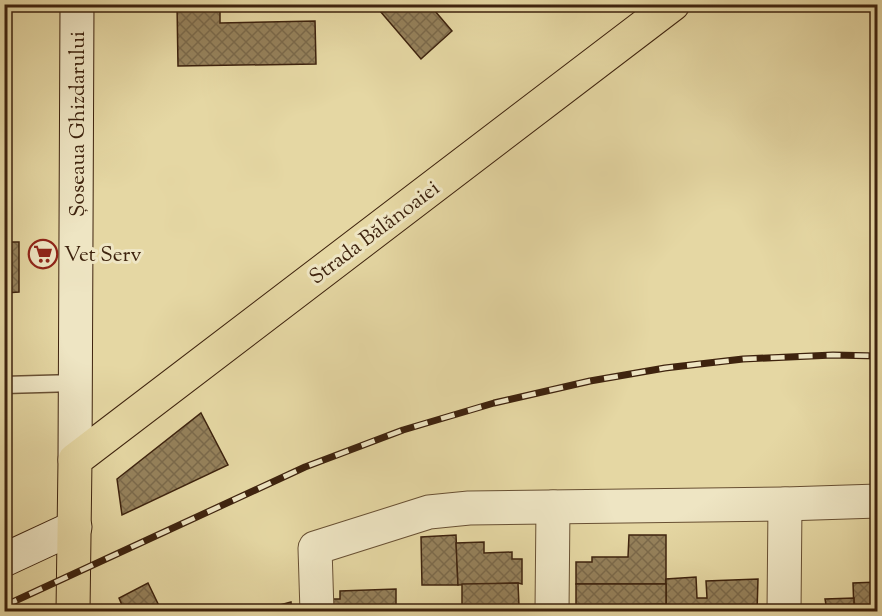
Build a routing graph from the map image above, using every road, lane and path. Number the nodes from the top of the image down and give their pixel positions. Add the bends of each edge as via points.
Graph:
1 (77, 4) edge
2 (673, 4) edge
3 (75, 383) junction
4 (4, 386) edge
5 (75, 460) junction
6 (878, 501) edge
7 (785, 504) junction
8 (553, 507) junction
9 (75, 527) junction
10 (4, 560) edge
11 (73, 612) edge
12 (317, 612) edge
13 (552, 612) edge
14 (784, 612) edge

1 - 3 street, Șoseaua Ghizdarului
2 - 5 main road, Strada Bălănoaiei
3 - 4 lane
3 - 5 street, Șoseaua Ghizdarului
5 - 9 main road
6 - 7 street
7 - 8 street
7 - 14 street
8 - 12 street via 429,512 315,548
8 - 13 street
9 - 10 street
9 - 11 main road

